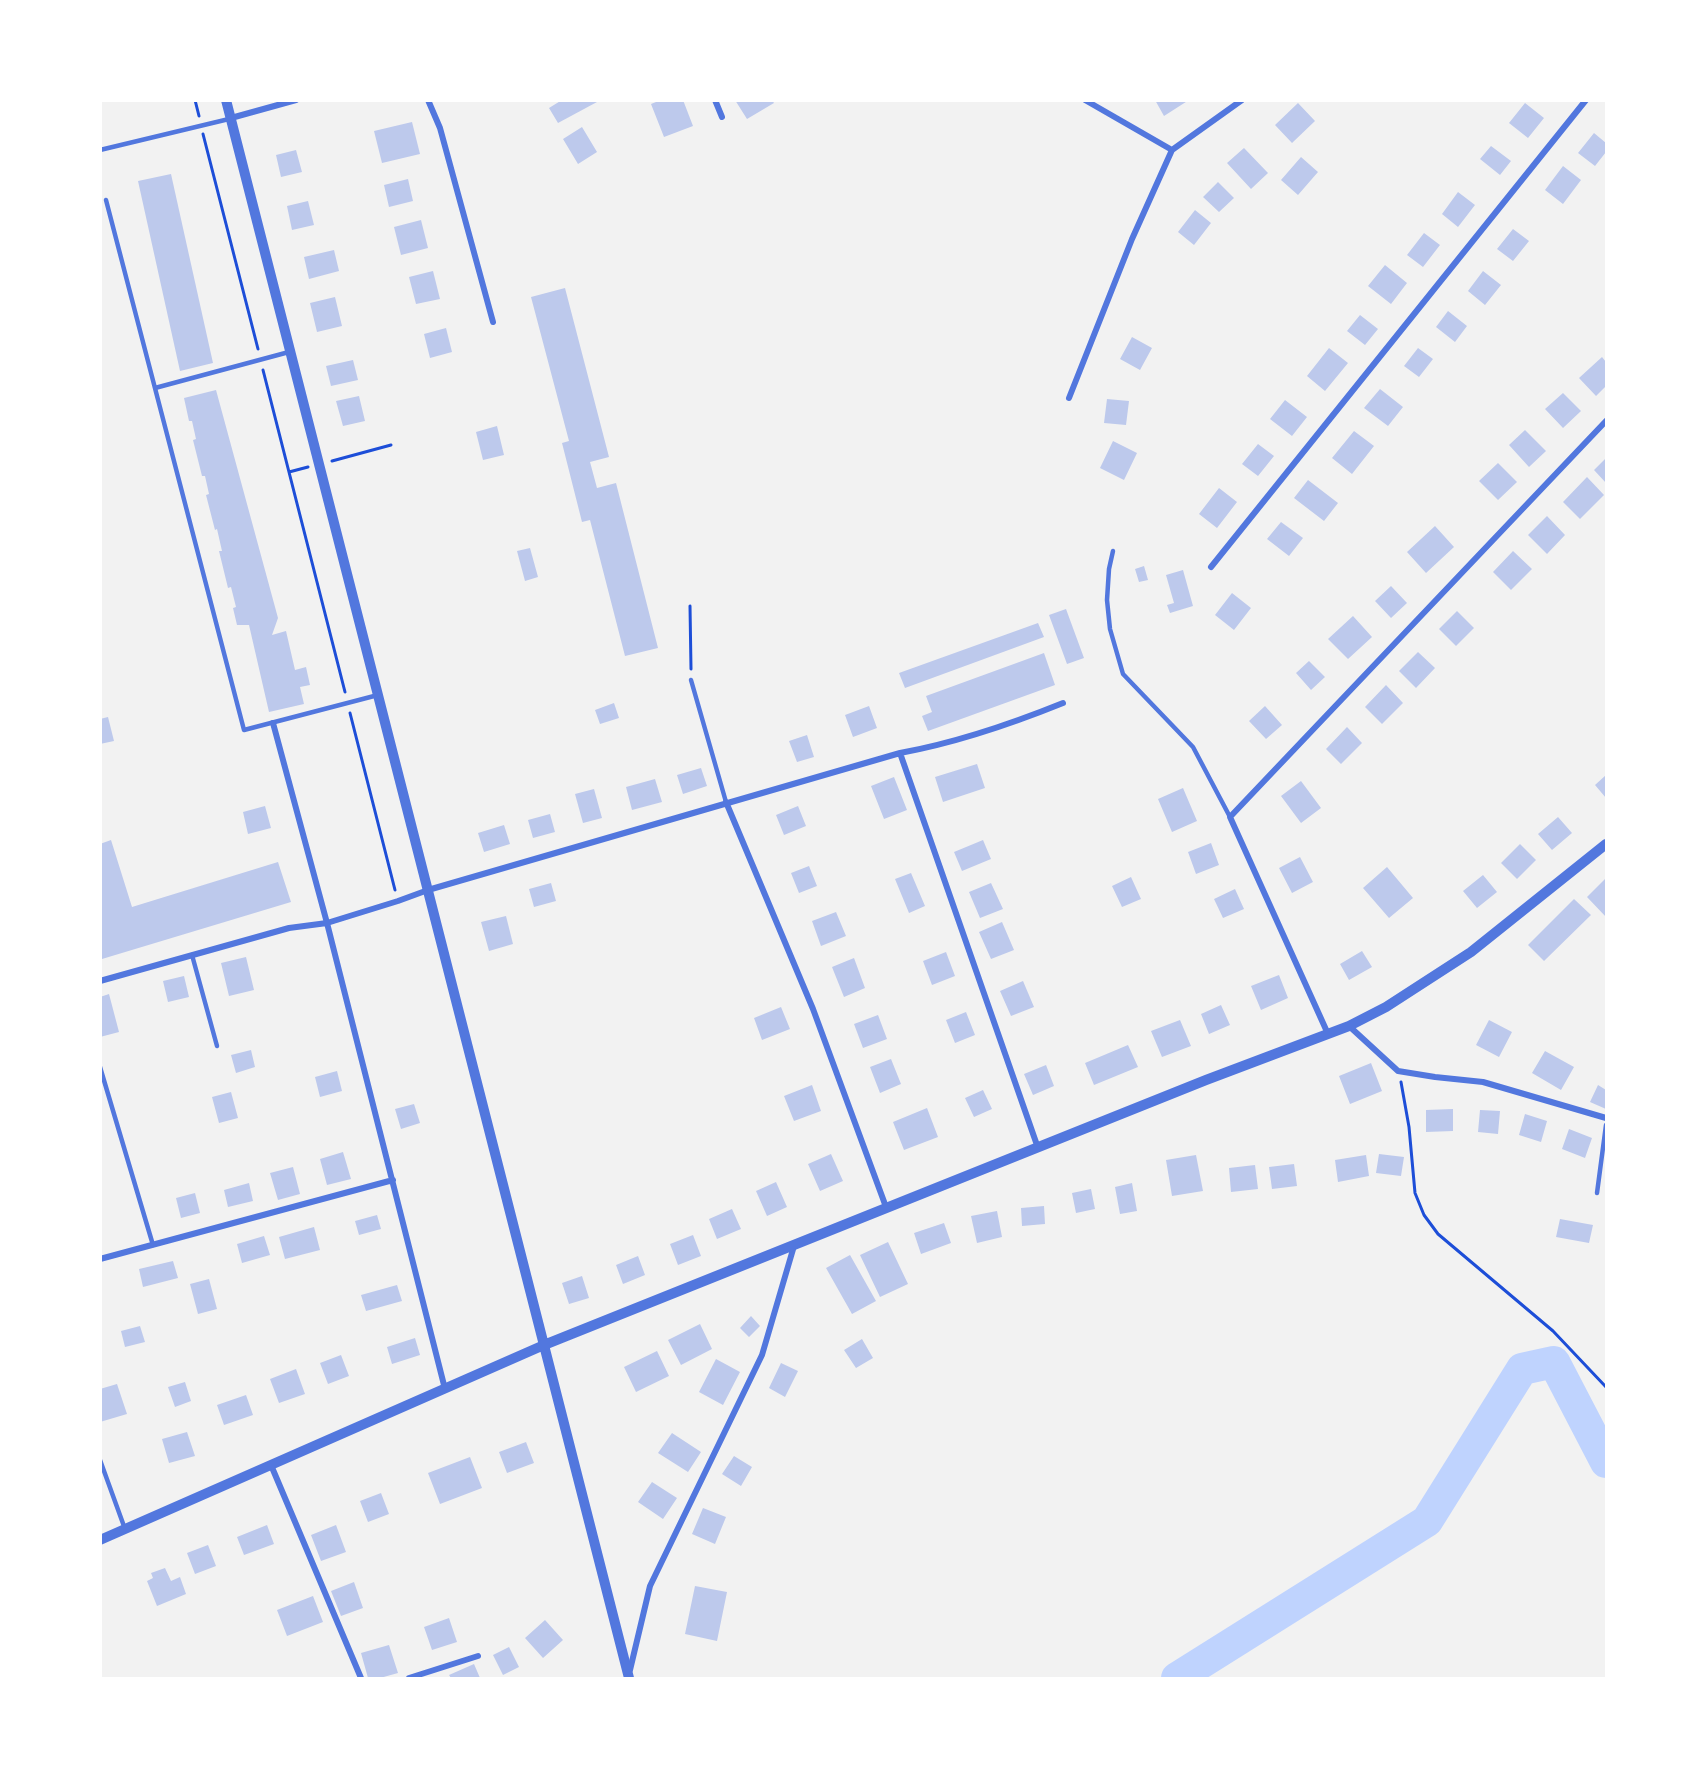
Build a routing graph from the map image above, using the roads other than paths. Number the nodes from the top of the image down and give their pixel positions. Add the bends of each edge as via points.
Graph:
1 (226, 100) edge
2 (296, 100) edge
3 (428, 100) edge
4 (715, 100) edge
5 (1085, 100) edge
6 (1242, 100) edge
7 (1586, 100) edge
8 (722, 117) dead end
9 (231, 118) junction
10 (100, 150) edge
11 (1172, 150) junction
12 (106, 200) dead end
13 (493, 322) dead end
14 (290, 352) junction
15 (155, 388) junction
16 (1069, 398) dead end
17 (1606, 421) edge
18 (1113, 550) dead end
19 (1210, 567) dead end
20 (691, 680) road end
21 (378, 695) junction
22 (1063, 703) dead end
23 (273, 723) junction
24 (900, 753) junction
25 (726, 802) junction
26 (1230, 817) junction
27 (1606, 844) edge
28 (428, 890) junction
29 (327, 923) junction
30 (192, 955) junction
31 (100, 981) edge
32 (1349, 1026) junction
33 (1328, 1034) junction
34 (217, 1046) dead end
35 (100, 1067) edge
36 (1606, 1118) edge
37 (1606, 1125) edge
38 (1038, 1148) junction
39 (393, 1180) junction
40 (1597, 1193) dead end
41 (886, 1207) junction
42 (153, 1245) junction
43 (794, 1246) junction
44 (100, 1259) edge
45 (544, 1344) junction
46 (445, 1389) junction
47 (100, 1460) edge
48 (271, 1465) junction
49 (125, 1529) junction
50 (100, 1540) edge
51 (478, 1656) dead end
52 (361, 1678) edge
53 (409, 1678) edge
54 (628, 1678) edge

1 - 9 street
2 - 9 street
3 - 13 street via 440,128
4 - 8 street
5 - 11 street
6 - 11 street
7 - 19 street
9 - 10 lane
9 - 14 street
11 - 16 street
12 - 15 lane
14 - 15 lane
14 - 21 street
15 - 23 lane via 244,730
17 - 26 street
18 - 26 lane via 1107,600 1110,629 1123,674 1193,747
20 - 25 lane
21 - 23 lane
21 - 28 street
22 - 24 street via 956,739
23 - 29 street
24 - 25 street
24 - 38 street
25 - 28 street
25 - 41 street via 813,1009
26 - 33 street
27 - 32 street via 1471,952
28 - 29 street
28 - 45 street
29 - 30 street via 289,928
29 - 39 street
30 - 31 street
30 - 34 lane
32 - 33 street
32 - 36 street via 1398,1071 1483,1082
33 - 38 street
35 - 42 lane
37 - 40 lane
38 - 41 street
39 - 42 street
39 - 46 street
41 - 43 street
42 - 44 street
43 - 45 street
43 - 54 street via 762,1354 650,1586
45 - 46 street
45 - 54 street
46 - 48 street
47 - 49 lane
48 - 49 street
48 - 52 street
49 - 50 street
51 - 53 street

